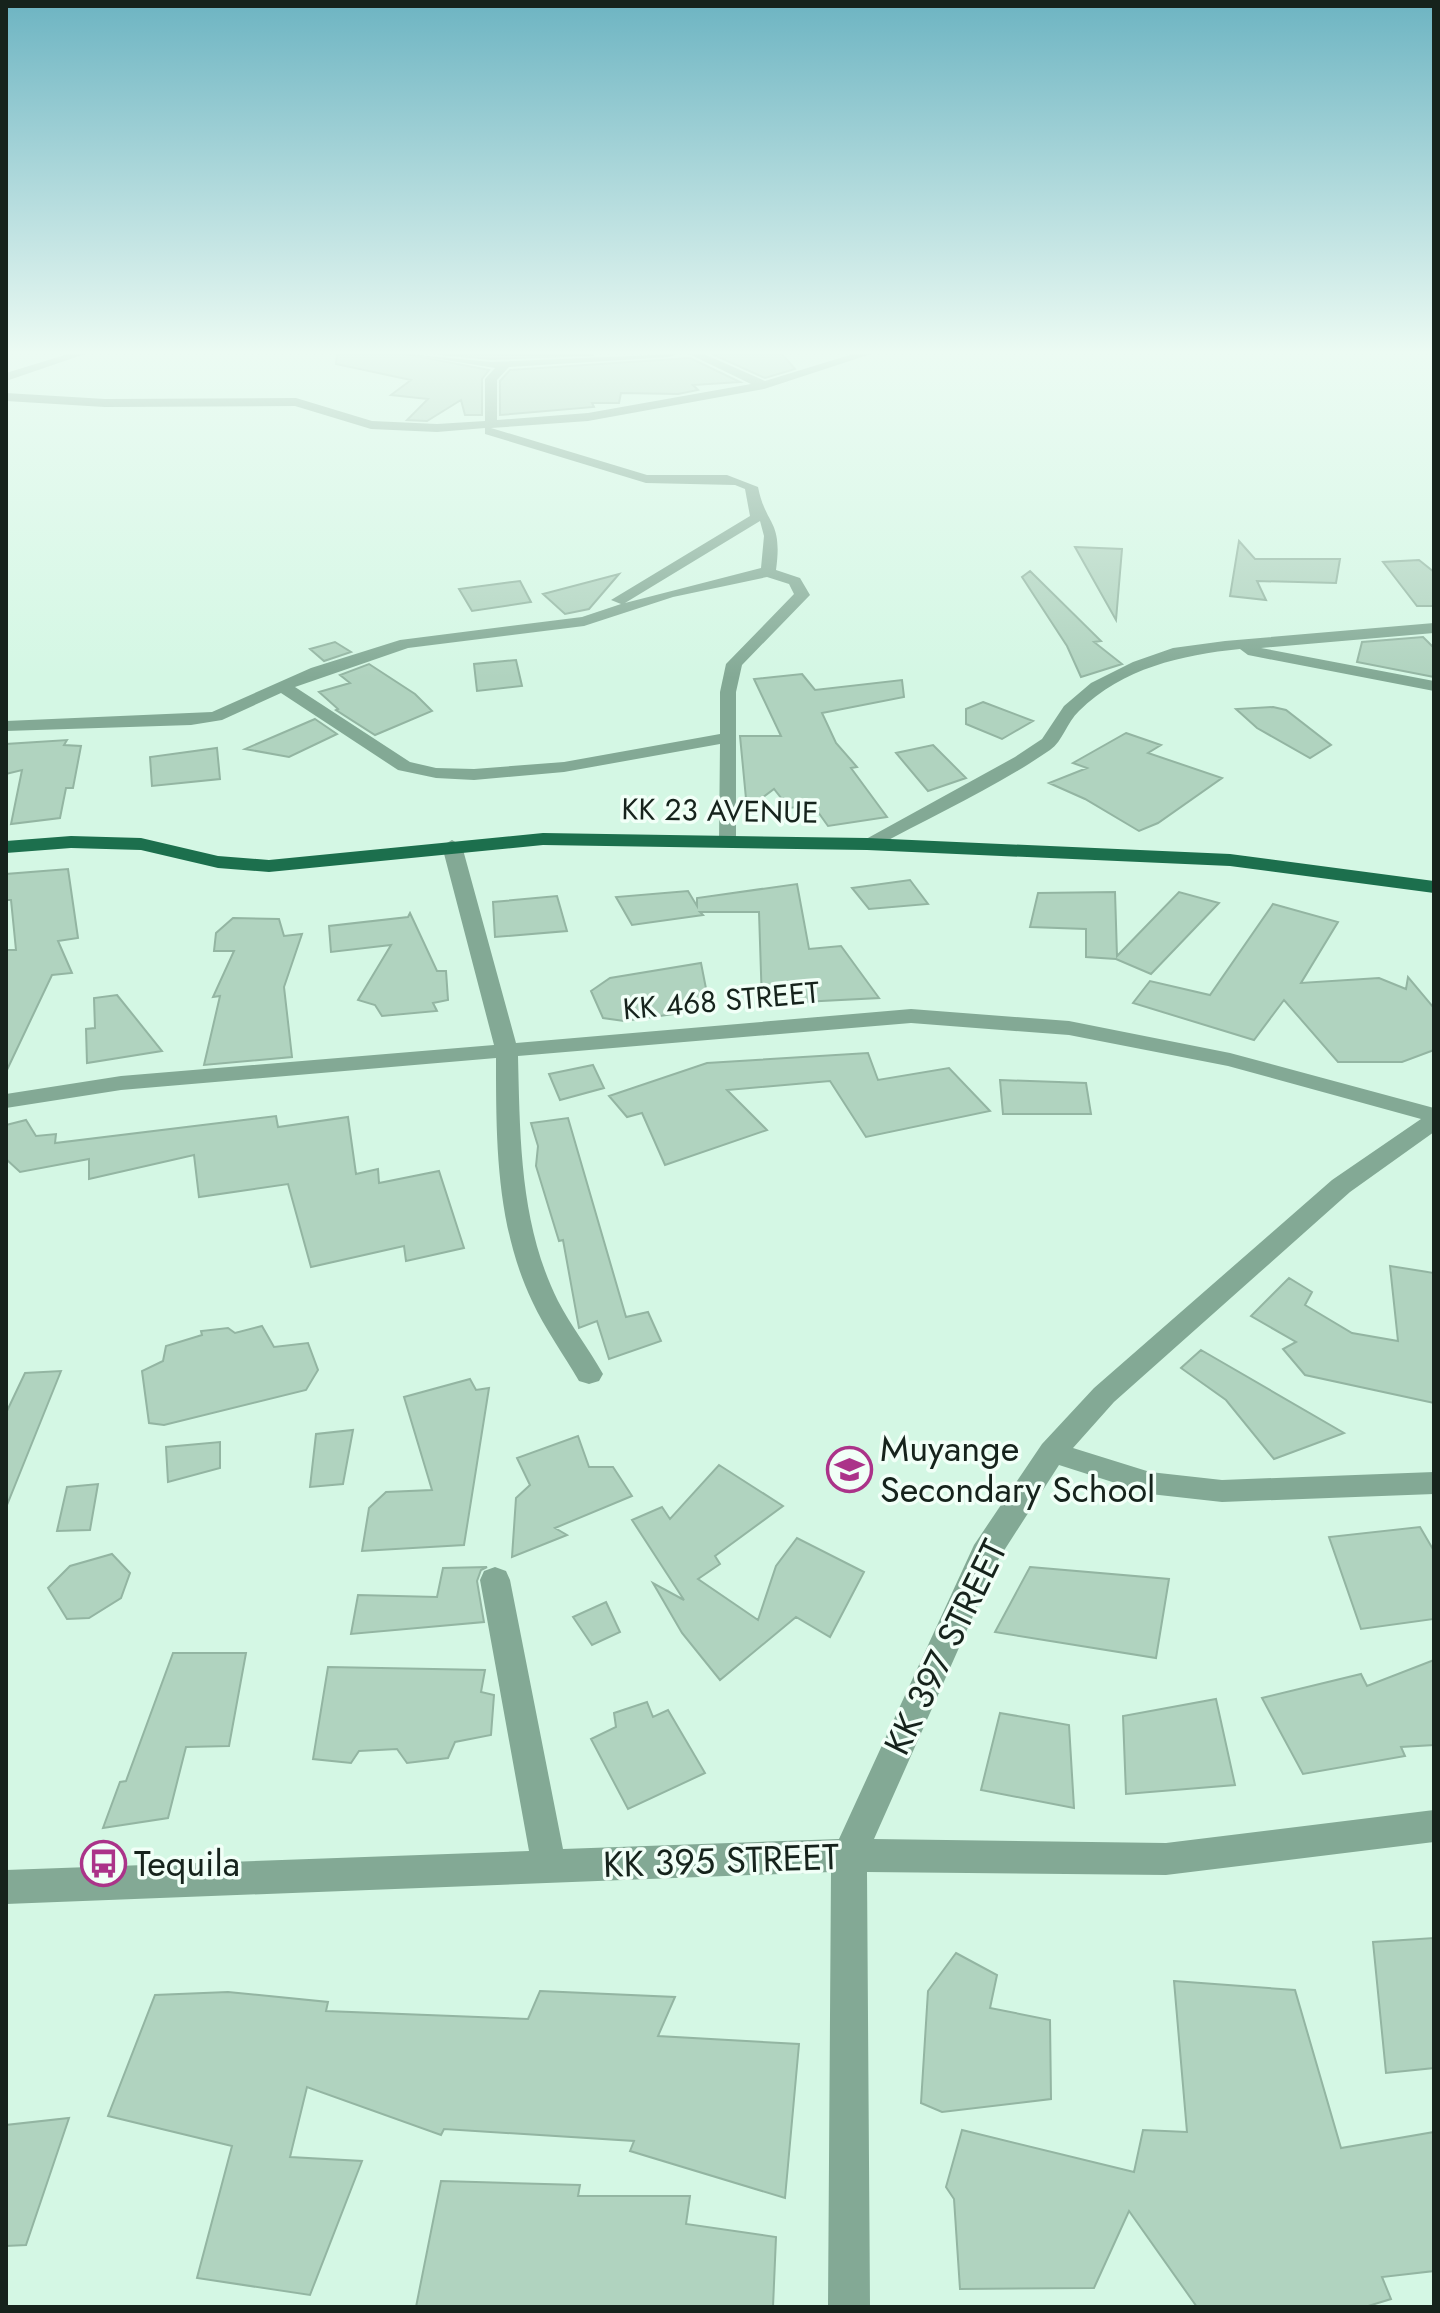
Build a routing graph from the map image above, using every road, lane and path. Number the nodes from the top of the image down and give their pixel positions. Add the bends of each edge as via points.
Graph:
1 (590, 462) edge
2 (755, 507) junction
3 (768, 572) junction
4 (584, 621) junction
5 (1434, 628) edge
6 (1225, 646) junction
7 (1434, 686) edge
8 (283, 687) junction
9 (6, 726) edge
10 (729, 737) junction
11 (729, 841) junction
12 (867, 844) junction
13 (452, 846) junction
14 (6, 847) edge
15 (1434, 887) edge
16 (507, 1050) junction
17 (6, 1101) edge
18 (1434, 1118) edge
19 (589, 1374) dead end
20 (1052, 1452) junction
21 (1434, 1483) edge
22 (495, 1580) dead end
23 (1434, 1826) edge
24 (849, 1855) junction
25 (549, 1866) junction
26 (6, 1887) edge
27 (849, 2307) edge

1 - 2 street via 664,482 726,479 746,484
2 - 3 street via 774,533
2 - 4 street via 752,523
3 - 4 street via 668,594
3 - 10 street via 795,581 802,595 734,664 728,692
4 - 8 street via 406,643 357,656
5 - 6 street
6 - 7 street
6 - 12 street via 1173,653 1097,687 1070,710 1048,743
8 - 9 street via 238,709 191,720
8 - 10 street via 404,766 425,774 512,772
10 - 11 street
11 - 12 main road, KK 23 AVENUE
11 - 13 main road, KK 23 AVENUE via 543,839
12 - 15 main road, KK 23 AVENUE via 1230,860
13 - 14 main road, KK 23 AVENUE via 269,866 218,862 141,844
13 - 16 street
16 - 17 street, KK 468 STREET via 121,1083
16 - 18 street, KK 468 STREET via 911,1016 1069,1028 1230,1060
16 - 19 street via 508,1144 519,1230 545,1301
18 - 20 street, KK 397 STREET via 1319,1205 1104,1395
20 - 21 street via 1150,1483 1222,1491
20 - 24 street, KK 397 STREET via 985,1554
22 - 25 street
23 - 24 street, KK 395 STREET via 1166,1859
24 - 25 street, KK 395 STREET
24 - 27 street, KK 397 STREET
25 - 26 street, KK 395 STREET

